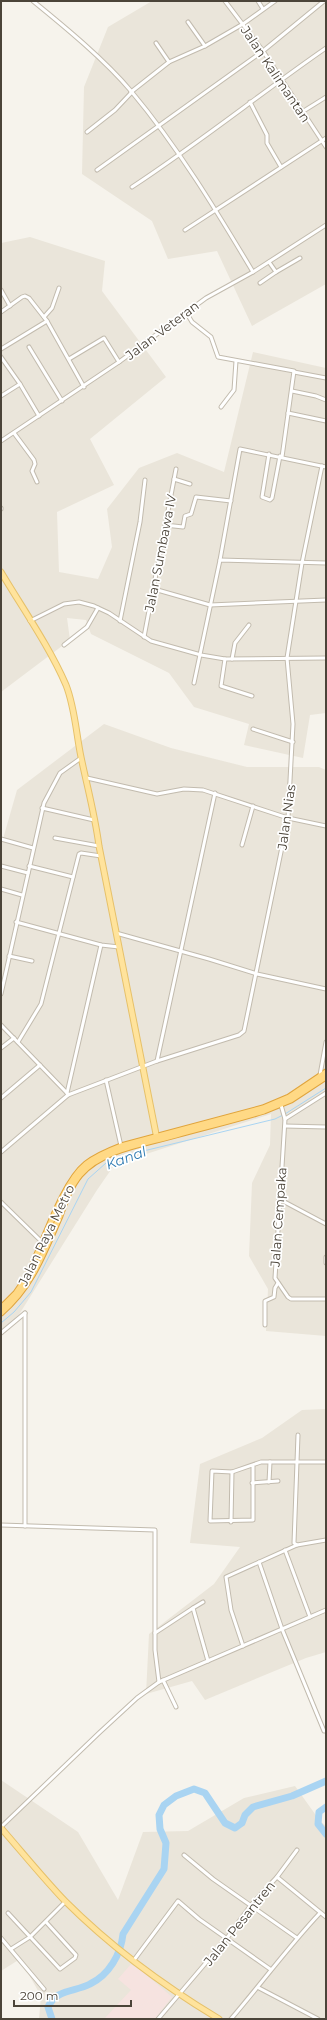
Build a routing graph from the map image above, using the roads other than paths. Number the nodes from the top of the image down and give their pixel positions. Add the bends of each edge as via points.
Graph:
1 (33, 1) edge
2 (225, 1) edge
3 (258, 1) edge
4 (275, 1) edge
5 (324, 1) edge
6 (263, 9) junction
7 (188, 22) dead end
8 (243, 24) junction
9 (156, 43) dead end
10 (205, 46) junction
11 (326, 48) edge
12 (263, 51) junction
13 (169, 62) junction
14 (281, 80) junction
15 (132, 92) junction
16 (326, 98) edge
17 (250, 102) junction
18 (302, 112) junction
19 (158, 127) junction
20 (87, 132) dead end
21 (326, 138) edge
22 (321, 140) junction
23 (326, 148) edge
24 (179, 156) junction
25 (281, 167) junction
26 (98, 170) dead end
27 (132, 187) dead end
28 (216, 210) junction
29 (326, 225) edge
30 (185, 230) dead end
31 (300, 258) dead end
32 (269, 262) junction
33 (254, 272) junction
34 (276, 272) junction
35 (260, 283) dead end
36 (59, 288) dead end
37 (1, 290) edge
38 (10, 306) junction
39 (1, 312) edge
40 (185, 313) junction
41 (44, 317) junction
42 (46, 321) junction
43 (29, 347) dead end
44 (1, 350) edge
45 (1, 357) edge
46 (69, 359) junction
47 (236, 361) junction
48 (119, 362) junction
49 (294, 372) junction
50 (326, 378) edge
51 (20, 384) junction
52 (84, 387) junction
53 (292, 391) junction
54 (1, 396) edge
55 (326, 400) edge
56 (62, 401) junction
57 (220, 407) dead end
58 (288, 413) junction
59 (39, 416) junction
60 (326, 421) edge
61 (14, 433) junction
62 (1, 441) edge
63 (269, 454) junction
64 (281, 456) junction
65 (322, 466) junction
66 (326, 467) edge
67 (176, 469) dead end
68 (174, 479) junction
69 (145, 480) dead end
70 (37, 482) dead end
71 (190, 484) dead end
72 (231, 501) junction
73 (165, 525) junction
74 (220, 560) junction
75 (302, 563) junction
76 (326, 563) edge
77 (1, 572) edge
78 (154, 589) junction
79 (326, 600) edge
80 (298, 601) junction
81 (210, 605) junction
82 (98, 608) junction
83 (30, 621) junction
84 (120, 621) junction
85 (249, 625) dead end
86 (144, 637) junction
87 (64, 645) dead end
88 (201, 655) junction
89 (287, 658) junction
90 (326, 658) edge
91 (225, 659) junction
92 (232, 659) junction
93 (194, 683) dead end
94 (252, 696) dead end
95 (253, 729) dead end
96 (293, 742) junction
97 (81, 758) junction
98 (87, 778) junction
99 (215, 793) junction
100 (254, 806) junction
101 (42, 808) junction
102 (288, 818) junction
103 (96, 821) junction
104 (326, 826) edge
105 (56, 838) dead end
106 (1, 839) edge
107 (242, 845) dead end
108 (99, 846) junction
109 (33, 848) junction
110 (101, 856) junction
111 (1, 866) edge
112 (29, 866) junction
113 (28, 873) junction
114 (73, 877) junction
115 (1, 889) edge
116 (22, 895) junction
117 (16, 922) junction
118 (116, 933) junction
119 (60, 934) junction
120 (101, 945) junction
121 (118, 947) junction
122 (180, 951) junction
123 (10, 956) junction
124 (32, 961) dead end
125 (257, 974) junction
126 (326, 989) edge
127 (1, 994) edge
128 (1, 1025) edge
129 (14, 1038) junction
130 (18, 1042) junction
131 (326, 1042) edge
132 (1, 1048) edge
133 (156, 1062) junction
134 (40, 1065) junction
135 (143, 1067) junction
136 (326, 1072) edge
137 (320, 1075) junction
138 (326, 1077) edge
139 (106, 1080) junction
140 (326, 1093) edge
141 (68, 1094) junction
142 (1, 1098) edge
143 (281, 1106) junction
144 (285, 1117) junction
145 (284, 1126) junction
146 (326, 1127) edge
147 (157, 1138) junction
148 (121, 1146) junction
149 (1, 1152) edge
150 (279, 1199) junction
151 (1, 1204) edge
152 (55, 1222) junction
153 (326, 1224) edge
154 (45, 1244) junction
155 (326, 1257) edge
156 (326, 1263) edge
157 (278, 1283) junction
158 (326, 1299) edge
159 (1, 1308) edge
160 (1, 1313) edge
161 (265, 1325) dead end
162 (1, 1333) edge
163 (298, 1435) dead end
164 (298, 1460) junction
165 (270, 1462) junction
166 (326, 1462) edge
167 (253, 1465) junction
168 (232, 1472) junction
169 (278, 1481) dead end
170 (269, 1482) junction
171 (252, 1483) junction
172 (231, 1522) junction
173 (1, 1525) edge
174 (25, 1526) junction
175 (326, 1540) edge
176 (297, 1545) junction
177 (285, 1550) junction
178 (259, 1562) junction
179 (203, 1602) dead end
180 (193, 1608) junction
181 (326, 1610) edge
182 (310, 1617) junction
183 (282, 1629) junction
184 (155, 1633) junction
185 (243, 1646) junction
186 (208, 1661) junction
187 (161, 1681) junction
188 (176, 1707) dead end
189 (326, 1732) edge
190 (1, 1828) edge
191 (297, 1850) dead end
192 (184, 1855) dead end
193 (277, 1876) junction
194 (66, 1901) junction
195 (251, 1905) junction
196 (320, 1913) junction
197 (8, 1914) dead end
198 (326, 1917) edge
199 (46, 1922) junction
200 (30, 1937) junction
201 (1, 1938) edge
202 (227, 1938) junction
203 (297, 1938) junction
204 (11, 1949) junction
205 (134, 1960) junction
206 (270, 1969) junction
207 (258, 1988) junction
208 (44, 1989) dead end
209 (178, 1995) junction
210 (158, 2019) edge
211 (219, 2019) edge
212 (231, 2019) edge
213 (318, 2019) edge

1 - 15 street
2 - 8 street, Jalan Kalimantan
3 - 6 street
4 - 6 street
5 - 12 street
6 - 8 street
7 - 10 street
8 - 10 street
8 - 12 street, Jalan Kalimantan
9 - 13 street
10 - 13 street
11 - 14 street
12 - 14 street, Jalan Kalimantan
12 - 19 street
13 - 15 street
14 - 17 street
14 - 18 street, Jalan Kalimantan
15 - 19 street
15 - 20 street via 115,110
16 - 18 street
17 - 24 street
17 - 25 street via 266,133 267,143
18 - 22 street, Jalan Kalimantan
19 - 24 street
19 - 26 street
21 - 22 street
22 - 23 street, Jalan Kalimantan
22 - 25 street
24 - 27 street
24 - 28 street
25 - 28 street
28 - 30 street
28 - 33 street
29 - 32 street, Jalan Veteran
31 - 34 street
32 - 33 street, Jalan Veteran
32 - 34 street
33 - 40 street, Jalan Veteran via 211,294
34 - 35 street
36 - 41 street via 52,308
37 - 38 street
38 - 39 street
38 - 41 street via 27,296
40 - 47 street via 192,322 212,337 218,357
40 - 48 street, Jalan Veteran
41 - 42 street
42 - 44 street
42 - 46 street
43 - 56 street
45 - 51 street
46 - 48 street via 105,338
46 - 52 street
47 - 49 street
47 - 57 street via 234,390
48 - 52 street, Jalan Veteran
49 - 50 street
49 - 53 street
51 - 54 street
51 - 59 street
52 - 56 street, Jalan Veteran
53 - 55 street
53 - 58 street
56 - 59 street, Jalan Veteran
58 - 60 street
58 - 64 street
59 - 61 street, Jalan Veteran
61 - 62 street, Jalan Veteran
61 - 70 street via 34,460 32,471
63 - 64 street
63 - 64 street via 262,497 270,500
63 - 72 street via 240,449
64 - 65 street
65 - 66 street
65 - 75 street, Jalan Nias
67 - 68 street, Jalan Sumbawa IV
68 - 71 street
68 - 73 street, Jalan Sumbawa IV
69 - 84 street via 140,522
72 - 73 street via 196,497 191,514 185,516 183,527
72 - 74 street
73 - 78 street, Jalan Sumbawa IV
74 - 75 street
74 - 81 street
75 - 76 street
75 - 80 street, Jalan Nias
77 - 83 main road
78 - 81 street
78 - 86 street, Jalan Sumbawa IV
79 - 80 street
80 - 81 street
80 - 89 street, Jalan Nias
81 - 88 street
82 - 83 street via 79,602 68,602
82 - 84 street
82 - 87 street via 87,627
83 - 97 main road via 58,669 70,696
84 - 86 street
85 - 92 street via 235,642
86 - 88 street via 164,646
88 - 91 street
88 - 93 street
89 - 90 street
89 - 92 street
89 - 96 street, Jalan Nias via 294,724
91 - 92 street
91 - 94 street via 220,686
95 - 96 street
96 - 102 street, Jalan Nias
97 - 98 main road
97 - 101 street via 60,772
98 - 99 street via 150,794 193,788
98 - 103 main road
99 - 100 street
99 - 122 street
100 - 102 street
100 - 107 street
101 - 103 street
101 - 109 street
102 - 104 street
102 - 125 street, Jalan Nias
103 - 108 main road
105 - 108 street
106 - 109 street
108 - 110 main road
109 - 112 street
110 - 114 street via 80,853
110 - 118 main road
111 - 113 street
112 - 113 street
112 - 114 street
113 - 116 street
114 - 119 street
115 - 116 street
116 - 117 street
117 - 119 street
117 - 123 street
118 - 121 main road
118 - 122 street
119 - 120 street
119 - 130 street via 41,1004
120 - 121 street
120 - 141 street
121 - 135 main road
122 - 125 street
122 - 133 street
123 - 124 street
123 - 127 street
125 - 126 street
125 - 133 street, Jalan Nias via 244,1031 241,1034
128 - 129 street
129 - 130 street
129 - 132 street
130 - 134 street
131 - 137 street
133 - 135 street
134 - 141 street
134 - 142 street
135 - 139 street
135 - 147 main road
136 - 137 highway
137 - 147 highway via 289,1097 263,1108
138 - 143 highway
139 - 141 street
139 - 148 street
140 - 144 street
141 - 149 street
143 - 144 street
143 - 147 highway
144 - 145 street, Jalan Cempaka
145 - 146 street
145 - 150 street, Jalan Cempaka
147 - 148 highway, Jalan Raya Metro
147 - 152 highway via 108,1155 89,1167 75,1183
148 - 152 highway, Jalan Raya Metro via 96,1157 77,1173 65,1193
150 - 153 street
150 - 157 street, Jalan Cempaka via 275,1275
151 - 154 street
152 - 154 highway
154 - 159 highway, Jalan Raya Metro via 25,1280
154 - 160 highway via 30,1281
155 - 156 street
157 - 158 street, Jalan Cempaka via 291,1299
157 - 161 street via 274,1297 265,1301
162 - 174 street via 25,1313
163 - 164 street
164 - 165 street
164 - 166 street
164 - 176 street via 294,1543
165 - 167 street
165 - 170 street
167 - 168 street
167 - 171 street
168 - 172 street
168 - 172 street via 211,1472 209,1520
169 - 170 street
170 - 171 street
171 - 172 street via 253,1519
173 - 174 street
174 - 184 street via 155,1530
175 - 176 street
176 - 177 street
177 - 178 street
177 - 182 street
178 - 183 street
178 - 185 street via 225,1579 231,1610
179 - 180 street
180 - 184 street
180 - 186 street
181 - 182 street
182 - 183 street
183 - 185 street
183 - 189 street
184 - 187 street via 154,1650
185 - 186 street
186 - 187 street
187 - 188 street
187 - 190 street via 136,1698
190 - 194 main road
191 - 193 street, Jalan Pesantren
192 - 195 street
193 - 195 street, Jalan Pesantren
193 - 196 street
194 - 199 street
194 - 205 main road via 111,1943
195 - 202 street, Jalan Pesantren
195 - 203 street
196 - 198 street
196 - 203 street
197 - 200 street
199 - 200 street
199 - 200 street via 76,1955 75,1958 59,1969
200 - 204 street
201 - 204 street
202 - 205 street via 178,1901
202 - 206 street
202 - 209 street, Jalan Pesantren
203 - 206 street
204 - 208 street
205 - 209 main road
206 - 207 street
207 - 212 street
207 - 213 street
209 - 210 street, Jalan Pesantren
209 - 211 main road

